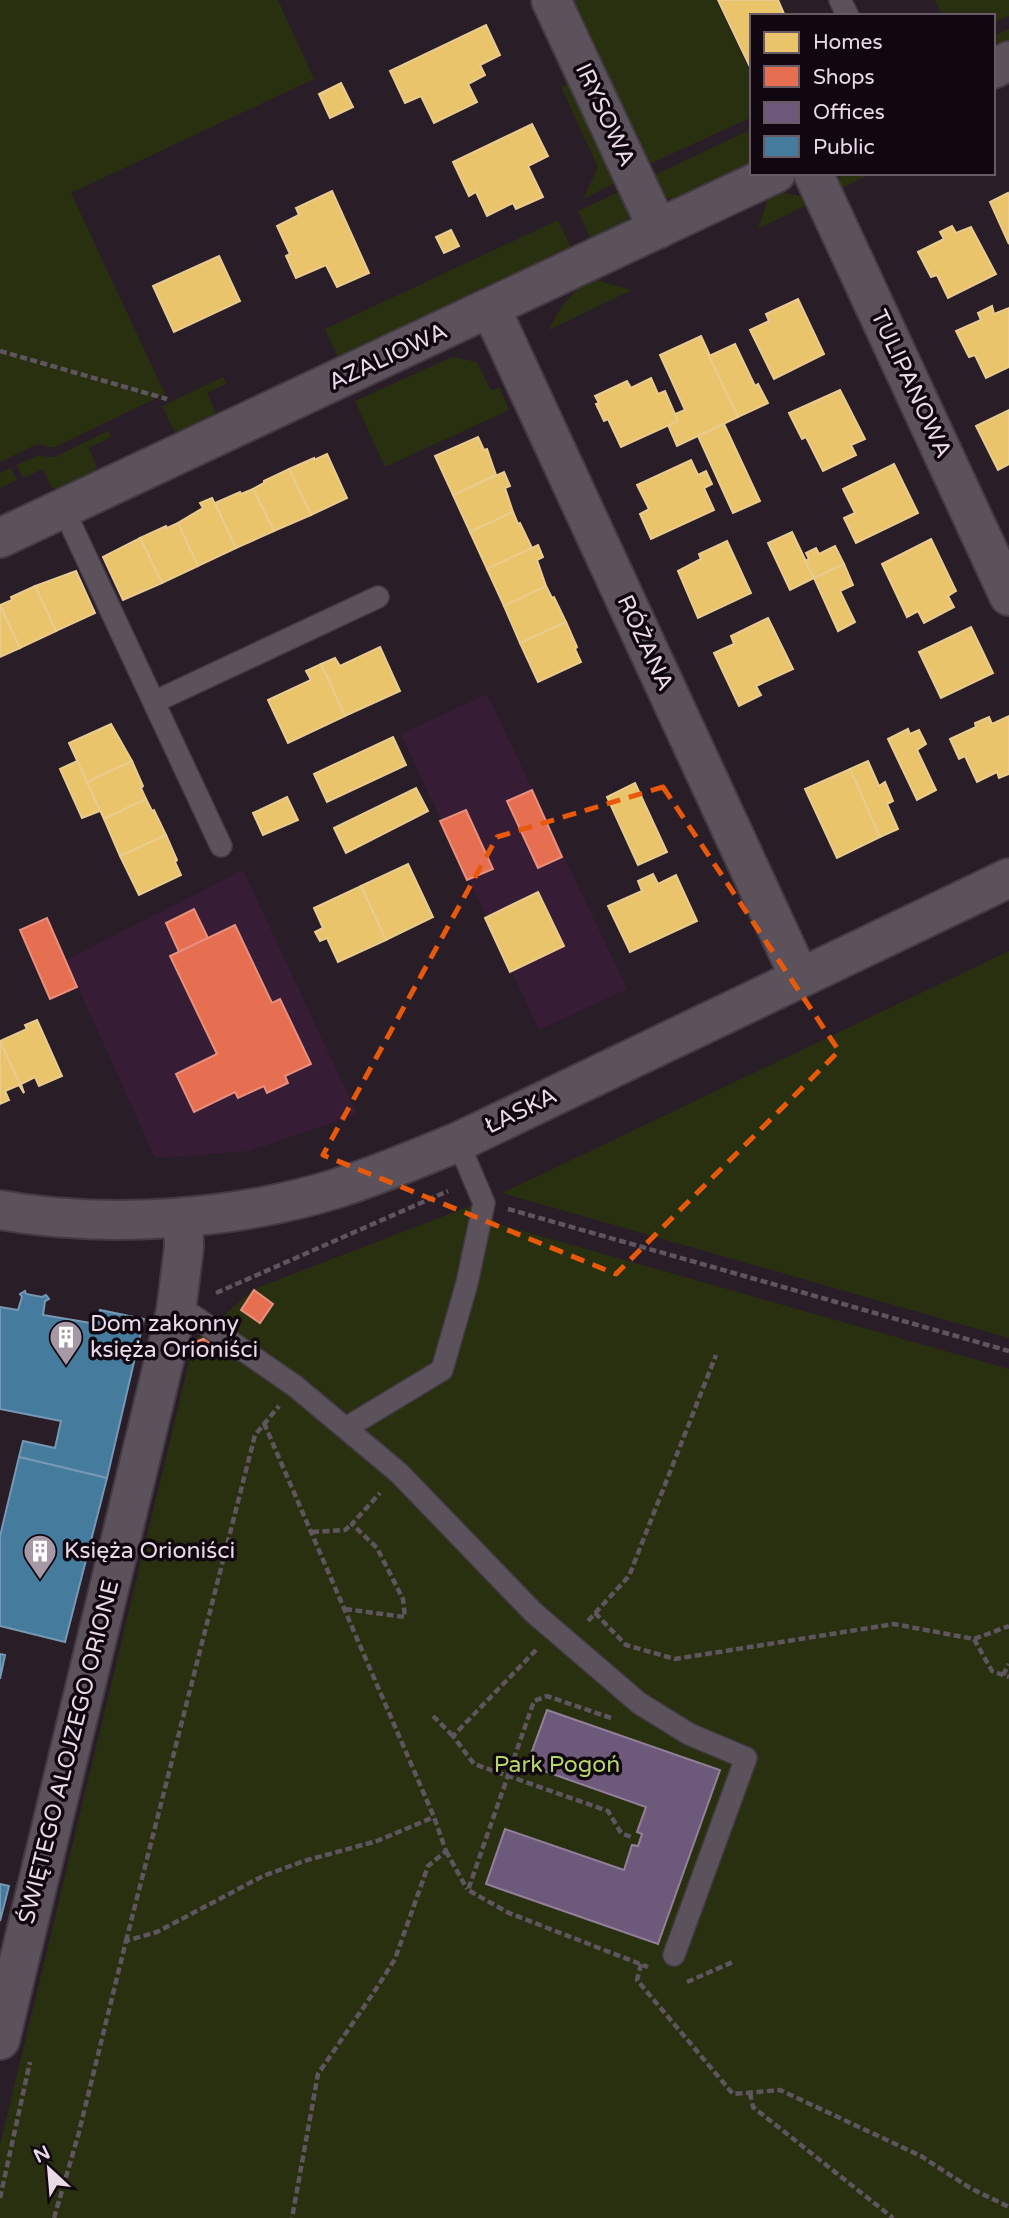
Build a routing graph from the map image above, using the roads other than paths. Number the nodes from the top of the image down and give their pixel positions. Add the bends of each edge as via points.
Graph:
1 (551, 0) edge
2 (772, 175) edge
3 (814, 175) edge
4 (658, 229) junction
5 (491, 309) junction
6 (63, 508) junction
7 (0, 538) edge
8 (1009, 596) edge
9 (378, 597) dead end
10 (154, 702) junction
11 (221, 846) dead end
12 (1009, 878) edge
13 (800, 978) junction
14 (458, 1142) junction
15 (0, 1210) edge
16 (184, 1217) junction
17 (192, 1304) junction
18 (346, 1428) junction
19 (674, 1955) road end
20 (0, 2040) edge

1 - 4 street, IRYSOWA
2 - 4 street, AZALIOWA
3 - 8 street, TULIPANOWA
4 - 5 street, AZALIOWA
5 - 6 street, AZALIOWA
5 - 13 street, RÓŻANA
6 - 7 street, AZALIOWA
6 - 10 lane
9 - 10 lane
10 - 11 lane
12 - 13 street, ŁASKA
13 - 14 street, ŁASKA
14 - 16 street, ŁASKA via 337,1188 277,1203
14 - 18 lane via 484,1203 442,1370
15 - 16 street, ŁASKA via 111,1221
16 - 17 street, ŚWIĘTEGO ALOJZEGO ORIONE
17 - 18 lane via 192,1315 295,1386
17 - 20 street, ŚWIĘTEGO ALOJZEGO ORIONE
18 - 19 lane via 399,1473 533,1612 639,1703 690,1734 746,1758

